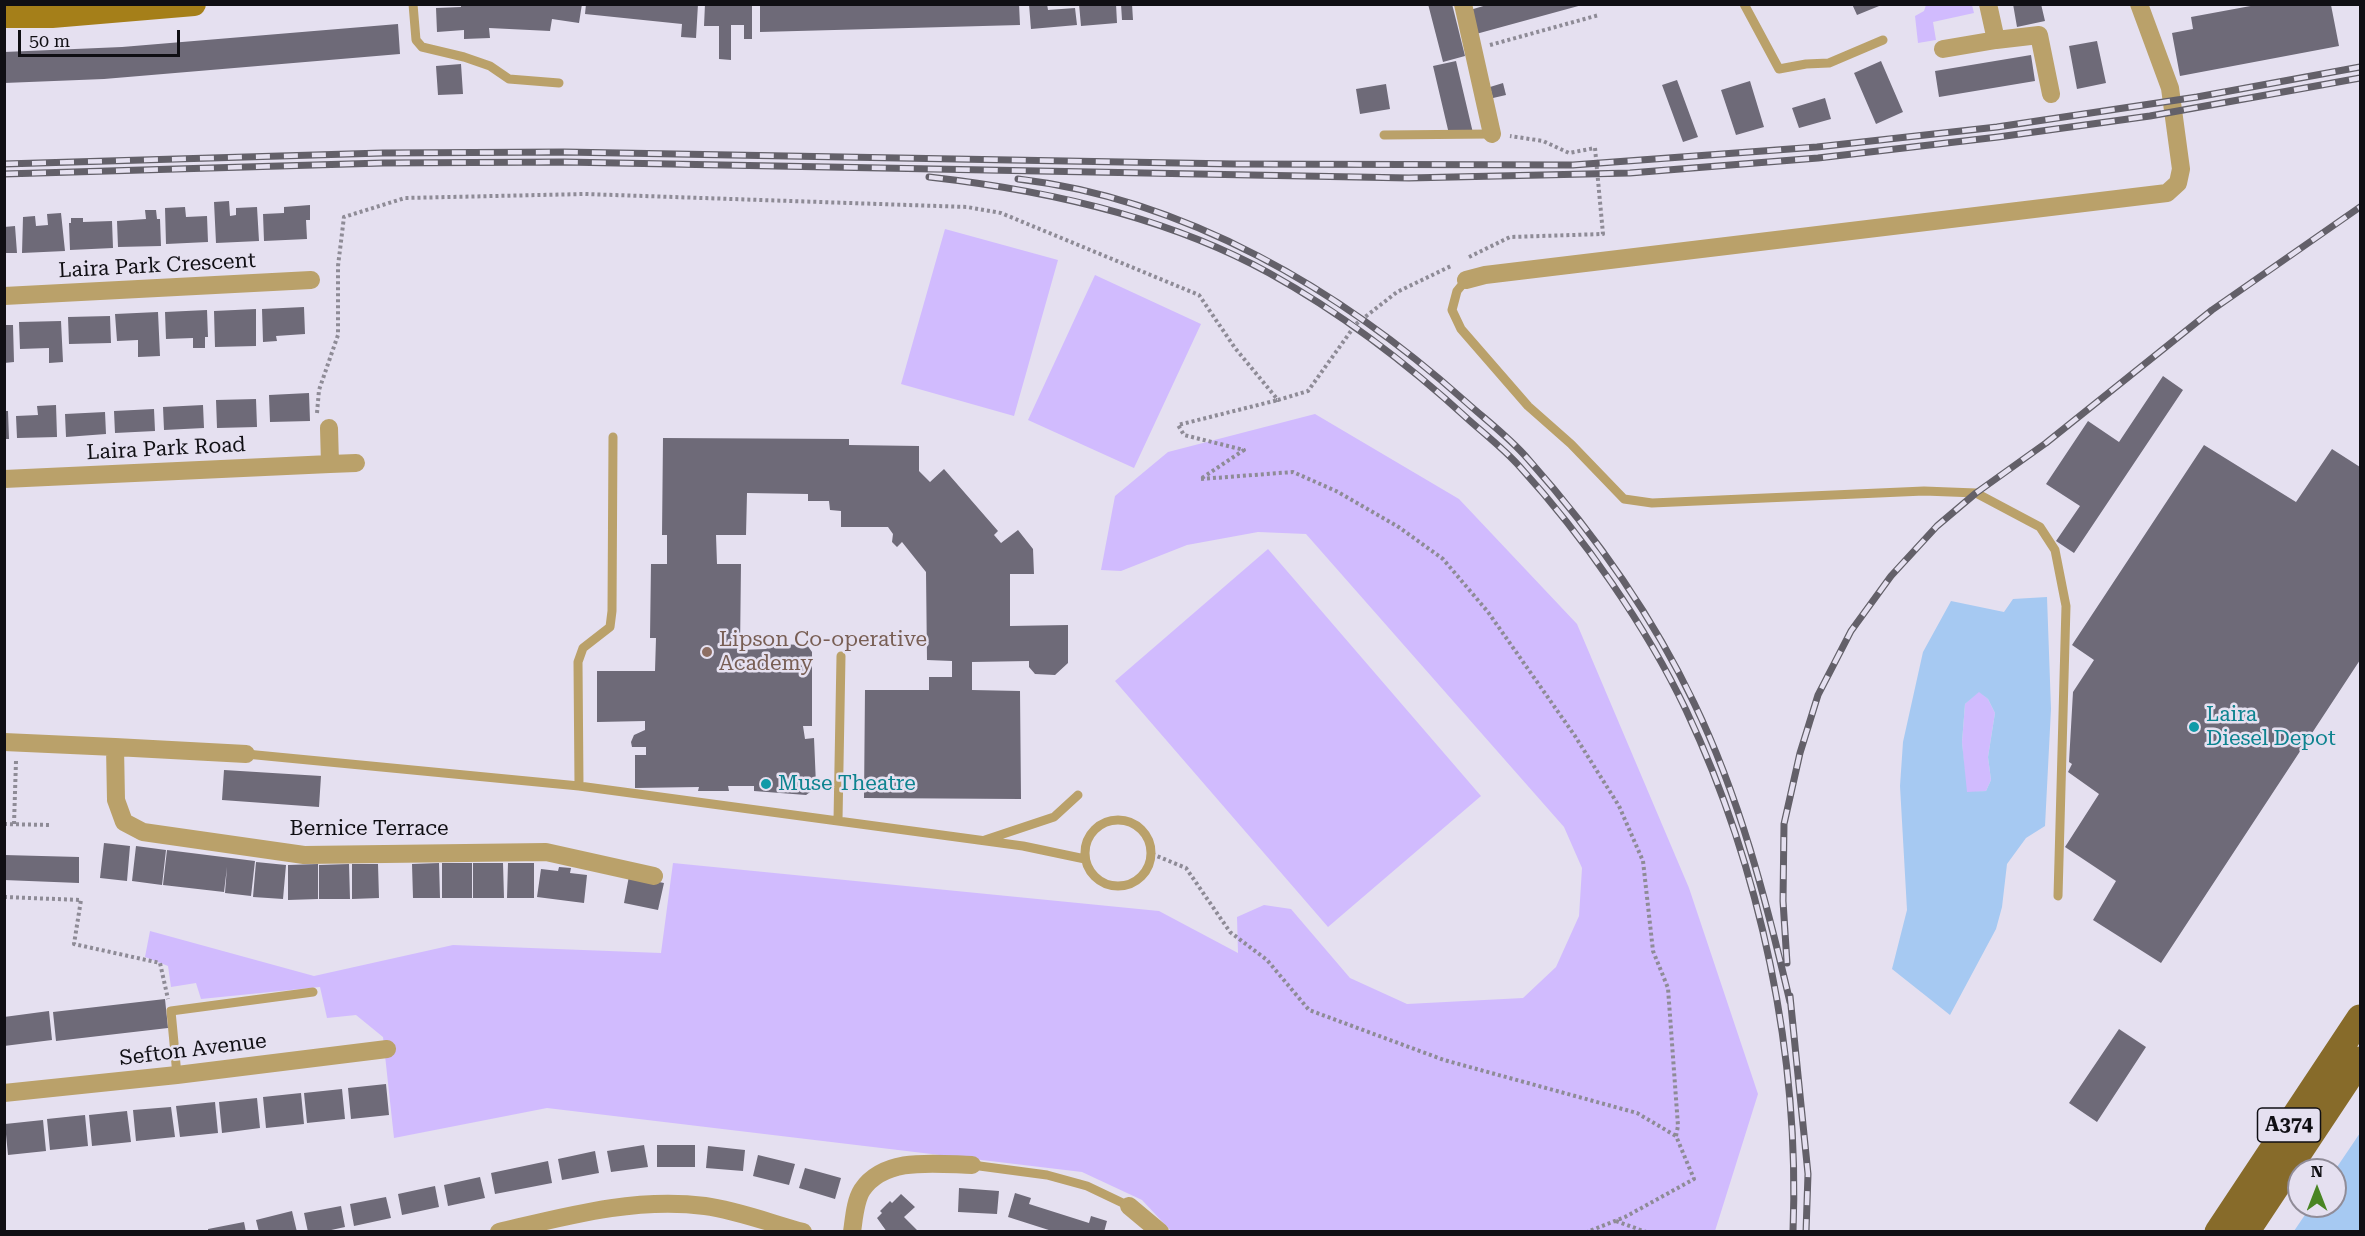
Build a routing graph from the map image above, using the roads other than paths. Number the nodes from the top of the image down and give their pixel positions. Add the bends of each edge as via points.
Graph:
1 (194, 4) edge
2 (412, 4) edge
3 (1463, 4) edge
4 (1744, 4) edge
5 (1988, 4) edge
6 (2139, 4) edge
7 (4, 16) edge
8 (1883, 40) dead end
9 (1996, 40) junction
10 (1943, 49) dead end
11 (559, 83) dead end
12 (2051, 93) dead end
13 (1491, 134) joint
14 (1384, 135) dead end
15 (311, 280) dead end
16 (1466, 280) joint
17 (4, 296) edge
18 (329, 428) road end
19 (613, 437) dead end
20 (356, 463) dead end
21 (330, 464) junction
22 (4, 479) edge
23 (842, 656) dead end
24 (10, 742) edge
25 (115, 747) junction
26 (246, 754) joint
27 (579, 786) junction
28 (1078, 795) dead end
29 (838, 820) junction
30 (983, 841) junction
31 (1085, 859) junction
32 (654, 876) dead end
33 (2058, 896) dead end
34 (314, 992) dead end
35 (2361, 1018) edge
36 (387, 1049) dead end
37 (2361, 1060) edge
38 (177, 1075) junction
39 (4, 1093) edge
40 (972, 1165) joint
41 (1129, 1206) joint
42 (500, 1232) edge
43 (804, 1232) edge
44 (852, 1232) edge
45 (1160, 1232) edge
46 (2218, 1232) edge
47 (2246, 1232) edge

1 - 7 main road via 52,16
2 - 11 lane via 417,40 422,47 490,66 508,79
3 - 13 street
4 - 8 lane via 1779,69 1829,63
5 - 9 street
6 - 16 street via 2170,88 2181,169 2178,183 2167,193 1496,273
9 - 10 street
9 - 12 street via 2039,35
13 - 14 lane
15 - 17 street, Laira Park Crescent
16 - 33 lane via 1457,291 1452,310 1461,329 1528,406 1624,499 1652,503 1924,491 1976,493 2040,527 2055,550 2066,606
18 - 21 street
19 - 27 lane via 612,611 610,627 583,648 578,662
20 - 21 street, Laira Park Road
21 - 22 street, Laira Park Road
23 - 29 lane
24 - 25 street
25 - 26 street
25 - 32 street, Bernice Terrace via 116,800 124,822 143,832 304,855 546,852
26 - 27 lane
27 - 29 lane
28 - 30 lane via 1054,817
29 - 30 lane
30 - 31 lane
31 - 31 lane via 1093,831 1119,820 1139,827 1152,854 1145,874 1127,886 1105,884 1096,878
34 - 38 lane via 171,1011
35 - 46 main road, A374
36 - 38 street, Sefton Avenue
37 - 47 main road, A374
38 - 39 street, Sefton Avenue
40 - 41 lane via 1047,1175 1087,1186
40 - 44 street via 918,1164 888,1169 860,1192
41 - 45 street
42 - 43 street via 598,1209 649,1204 706,1206

